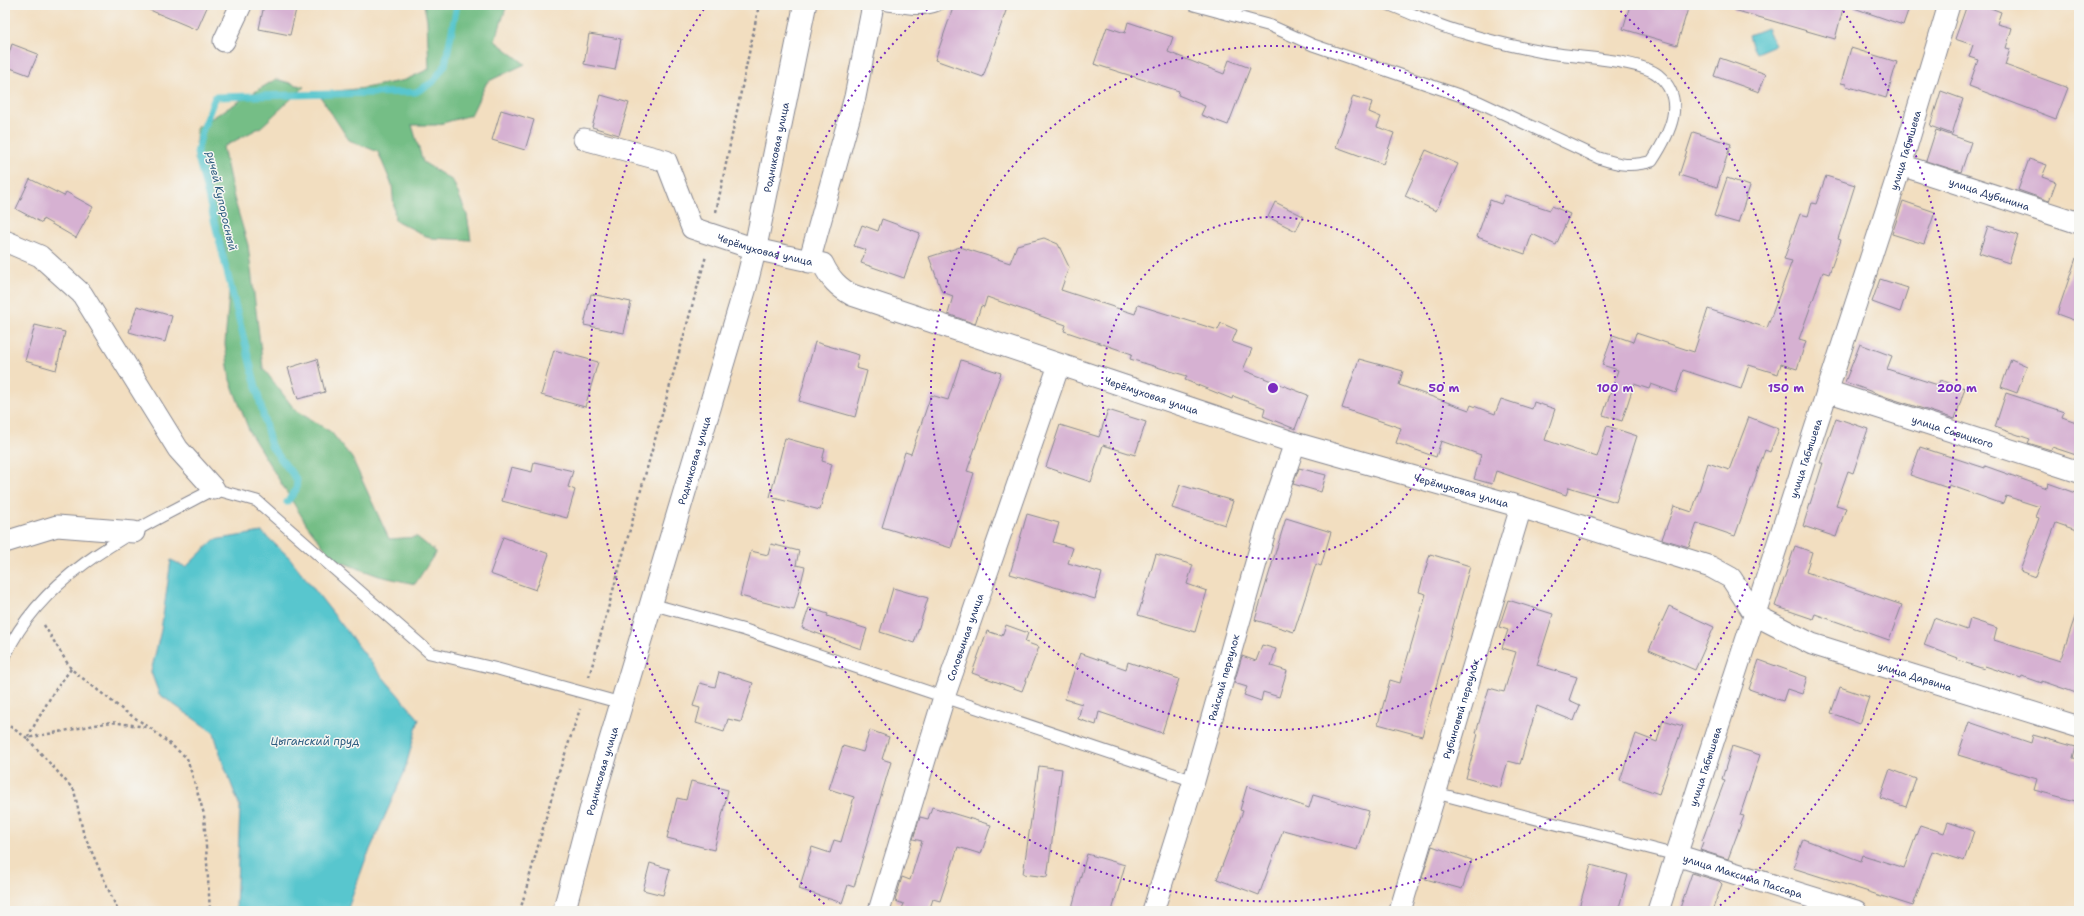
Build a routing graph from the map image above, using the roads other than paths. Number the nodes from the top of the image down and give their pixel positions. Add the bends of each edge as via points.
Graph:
1 (241, 5) edge
2 (805, 5) edge
3 (873, 5) edge
4 (888, 5) edge
5 (938, 5) edge
6 (1194, 5) edge
7 (1247, 5) edge
8 (1390, 5) edge
9 (1949, 5) edge
10 (1218, 12) junction
11 (224, 41) dead end
12 (584, 138) dead end
13 (1900, 165) junction
14 (2079, 223) edge
15 (5, 241) edge
16 (755, 248) junction
17 (810, 262) junction
18 (1059, 365) junction
19 (1827, 390) junction
20 (1295, 443) junction
21 (2079, 472) edge
22 (214, 489) junction
23 (1521, 507) junction
24 (134, 532) junction
25 (5, 542) edge
26 (651, 604) junction
27 (1755, 615) junction
28 (5, 656) edge
29 (944, 696) junction
30 (621, 703) junction
31 (2079, 727) edge
32 (1194, 782) junction
33 (1436, 793) junction
34 (1676, 855) junction
35 (564, 911) edge
36 (879, 911) edge
37 (1153, 911) edge
38 (1400, 911) edge
39 (1658, 911) edge
40 (1856, 911) edge

1 - 11 street
2 - 16 main road, Родниковая улица
3 - 17 street via 855,96
4 - 5 lane via 916,8
6 - 10 lane
7 - 10 lane
8 - 10 lane via 1462,33 1544,52 1646,68 1658,75 1670,89 1675,104 1672,122 1662,146 1652,161 1636,166 1599,158 1479,102 1313,45 1271,26
9 - 13 street, улица Габышева
12 - 16 street, Черёмуховая улица via 666,161 692,228
13 - 14 street, улица Дубинина
13 - 19 street, улица Габышева
15 - 22 street via 40,256 82,294 178,449
16 - 17 street, Черёмуховая улица
16 - 26 main road, Родниковая улица
17 - 18 street, Черёмуховая улица via 823,264 829,277 839,288 852,295
18 - 20 street, Черёмуховая улица
18 - 29 street, Соловьиная улица
19 - 21 street, улица Савицкого
19 - 27 street, улица Габышева
20 - 23 street, Черёмуховая улица
20 - 32 street, Райский переулок via 1267,524
22 - 24 lane
22 - 30 lane via 258,501 430,653
23 - 27 street, Черёмуховая улица via 1711,567 1731,578
23 - 33 street, Рубиновый переулок
24 - 25 street via 57,526
24 - 28 lane via 68,575 34,610
26 - 29 lane via 745,630
26 - 30 main road, Родниковая улица
27 - 31 street, улица Дарвина via 1812,644
27 - 34 street, улица Габышева
29 - 32 lane
29 - 36 street, Соловьиная улица
30 - 35 main road, Родниковая улица
32 - 37 street, Райский переулок
33 - 34 lane
33 - 38 street, Рубиновый переулок
34 - 39 street, улица Габышева
34 - 40 street, улица Максима Пассара

